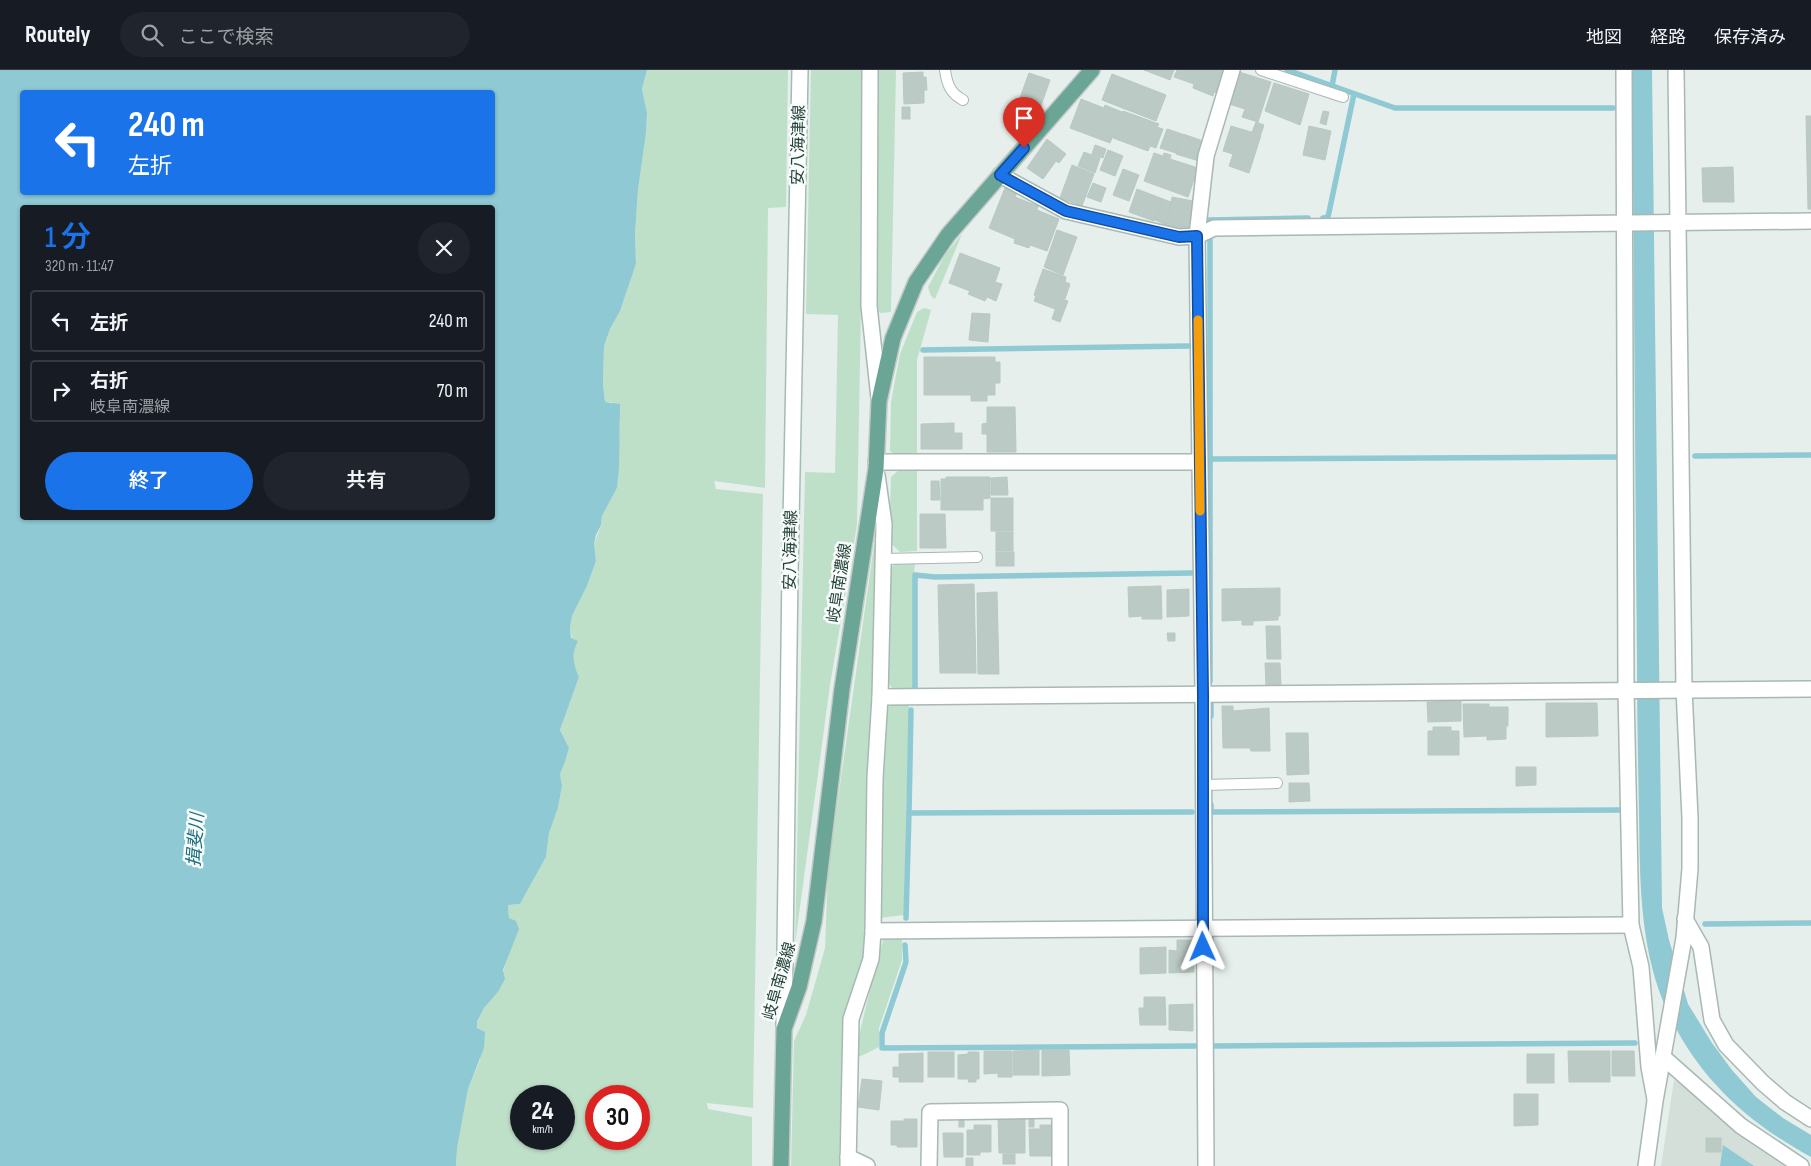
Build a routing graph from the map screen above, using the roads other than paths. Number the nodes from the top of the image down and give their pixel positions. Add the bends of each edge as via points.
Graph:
1 (800, 70) edge
2 (870, 70) edge
3 (945, 70) edge
4 (1092, 70) edge
5 (1232, 70) edge
6 (1261, 70) edge
7 (1624, 70) edge
8 (1676, 70) edge
9 (1343, 97) dead end
10 (963, 100) dead end
11 (1000, 175) junction
12 (1811, 221) edge
13 (1626, 222) junction
14 (1678, 222) junction
15 (1197, 236) junction
16 (879, 400) junction
17 (1199, 462) junction
18 (876, 465) junction
19 (977, 557) dead end
20 (883, 559) junction
21 (1678, 689) junction
22 (1811, 689) edge
23 (1630, 690) junction
24 (1203, 694) junction
25 (880, 697) junction
26 (1277, 783) dead end
27 (1203, 785) junction
28 (1685, 919) junction
29 (1631, 925) junction
30 (1203, 927) junction
31 (873, 931) junction
32 (784, 1029) junction
33 (1663, 1057) junction
34 (1655, 1101) junction
35 (1811, 1119) edge
36 (848, 1162) edge
37 (781, 1166) edge
38 (867, 1166) edge
39 (929, 1166) edge
40 (1060, 1166) edge
41 (1206, 1166) edge
42 (1646, 1166) edge
43 (1801, 1166) edge

1 - 32 street, 安八海津線
2 - 16 street via 868,306
3 - 10 lane via 947,83 954,95
4 - 11 main road, 岐阜南濃線
5 - 15 street via 1206,156
6 - 9 lane
7 - 13 street
8 - 14 street
11 - 15 street via 1066,211 1179,237
11 - 16 main road, 岐阜南濃線 via 948,235 916,282 893,338
12 - 14 street
13 - 14 street
13 - 15 street via 1214,228
13 - 23 street
14 - 21 street
15 - 17 street
16 - 18 main road, 岐阜南濃線
17 - 18 street
17 - 24 street
18 - 20 street via 884,524
18 - 32 main road, 岐阜南濃線 via 842,689 814,921 799,987
19 - 20 lane
20 - 25 street
21 - 22 street
21 - 23 street
21 - 28 street via 1690,818 1690,869
23 - 24 street
23 - 29 street
24 - 25 street
24 - 27 street
25 - 31 street via 875,778
26 - 27 lane
27 - 30 street
28 - 33 street
28 - 35 street via 1701,947 1712,1020 1726,1045 1763,1083
29 - 30 street
29 - 34 street via 1641,968
30 - 31 street
30 - 41 street
31 - 36 street via 871,960 851,1019
32 - 37 main road, 岐阜南濃線
33 - 34 street
33 - 43 street via 1741,1126
34 - 42 street
36 - 38 street
39 - 40 street via 930,1112 1060,1110

